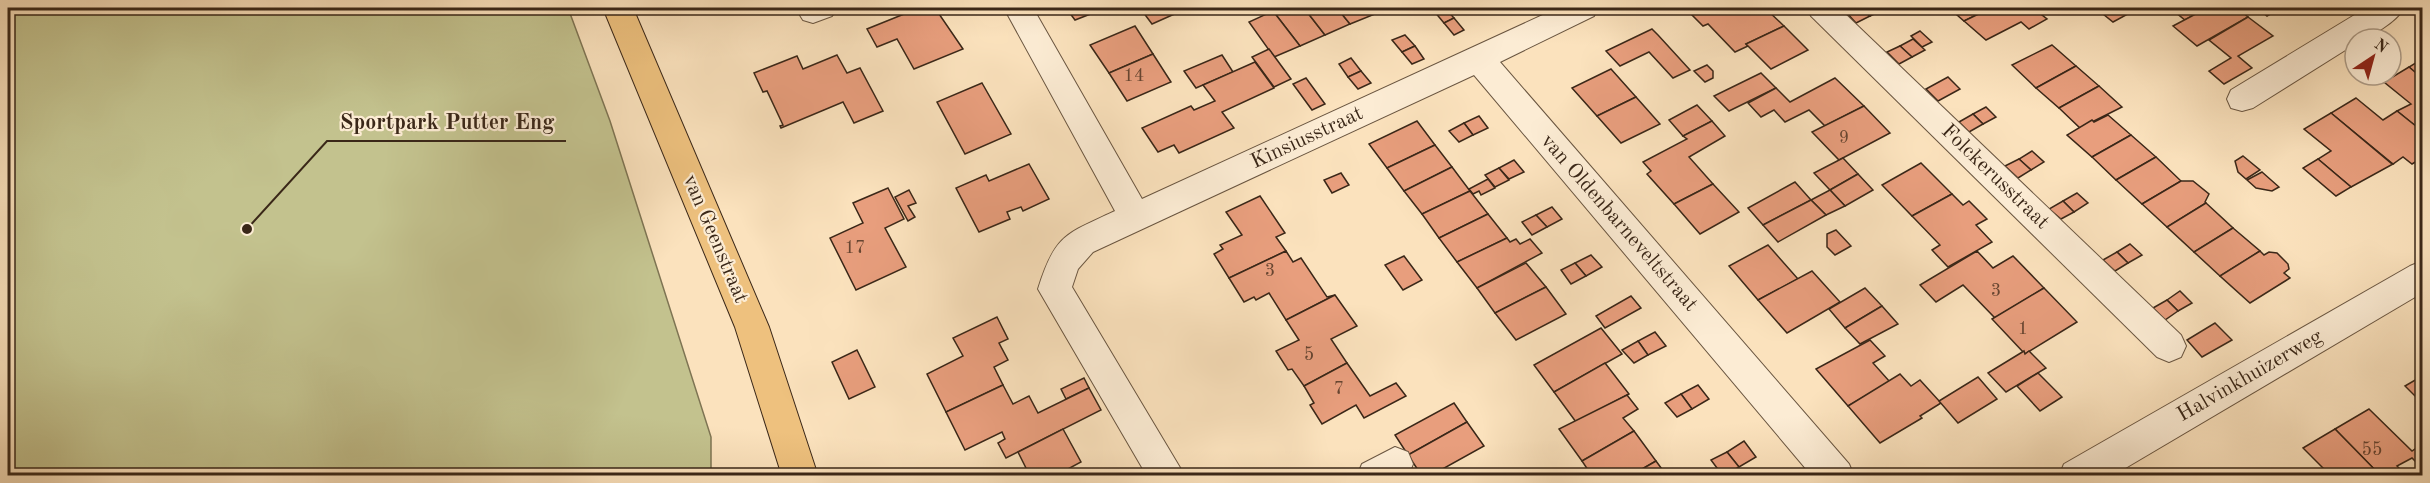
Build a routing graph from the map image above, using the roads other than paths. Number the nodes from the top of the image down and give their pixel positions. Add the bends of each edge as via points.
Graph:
1 (618, 8) edge
2 (1018, 8) edge
3 (1584, 8) edge
4 (1821, 8) edge
5 (2388, 8) edge
6 (2348, 16) edge
7 (1479, 59) junction
8 (2242, 99) dead end
9 (1135, 216) junction
10 (2422, 276) edge
11 (2169, 346) dead end
12 (800, 476) edge
13 (1167, 476) edge
14 (1836, 476) edge
15 (2077, 476) edge

1 - 12 main road, van Geenstraat via 752,327
2 - 9 street
3 - 7 street
4 - 11 street, Folckerusstraat
5 - 6 street
6 - 8 street
7 - 9 street, Kinsiusstraat
7 - 14 street, van Oldenbarneveltstraat
9 - 13 street, Kinsiusstraat via 1081,242 1063,261 1055,288
10 - 15 street, Halvinkhuizerweg

